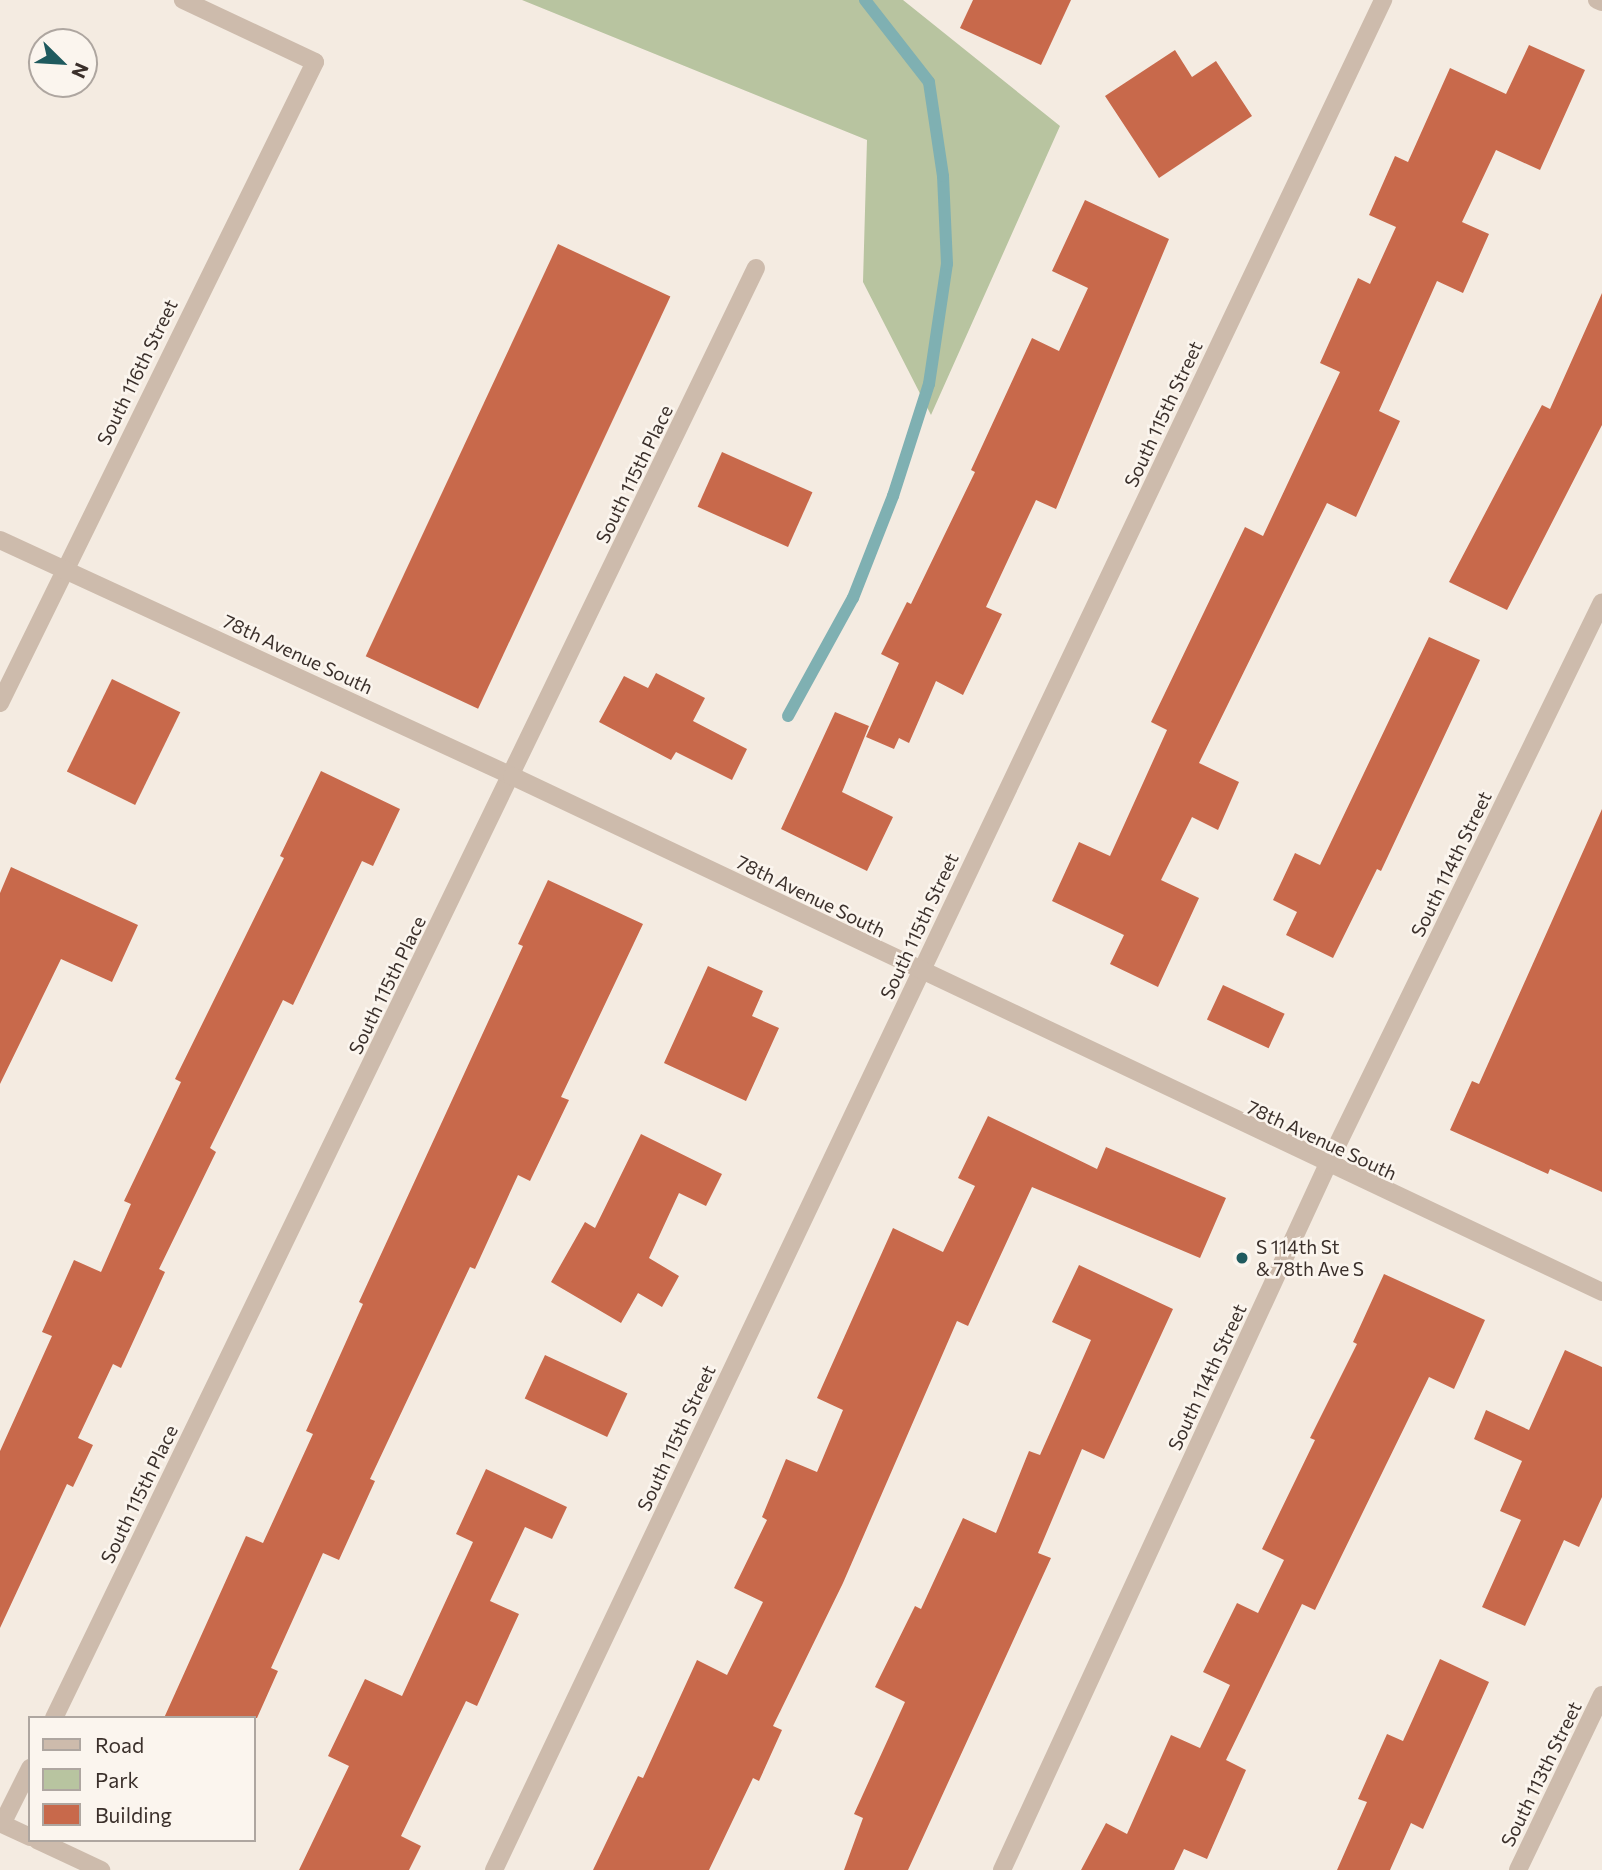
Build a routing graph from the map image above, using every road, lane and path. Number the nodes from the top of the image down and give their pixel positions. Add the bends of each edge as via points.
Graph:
1 (183, 0) edge
2 (1383, 0) edge
3 (1597, 0) edge
4 (1602, 2) edge
5 (756, 268) dead end
6 (0, 540) edge
7 (63, 569) junction
8 (1602, 601) edge
9 (0, 703) edge
10 (512, 776) junction
11 (921, 972) junction
12 (1327, 1166) junction
13 (1602, 1292) edge
14 (1602, 1695) edge
15 (55, 1716) edge
16 (28, 1772) edge
17 (1, 1824) edge
18 (28, 1836) edge
19 (41, 1842) edge
20 (101, 1870) edge
21 (494, 1870) edge
22 (1002, 1870) edge
23 (1518, 1870) edge

1 - 7 street, South 116th Street via 315,62
2 - 11 street, South 115th Street
3 - 4 street
5 - 10 street, South 115th Place
6 - 7 street, 78th Avenue South
7 - 9 street, South 116th Street
7 - 10 street, 78th Avenue South
8 - 12 street, South 114th Street
10 - 11 street, 78th Avenue South
10 - 15 street, South 115th Place
11 - 12 street, 78th Avenue South
11 - 21 street, South 115th Street
12 - 13 street, 78th Avenue South
12 - 22 street, South 114th Street
14 - 23 street, South 113th Street
16 - 17 street
17 - 18 street
19 - 20 street

